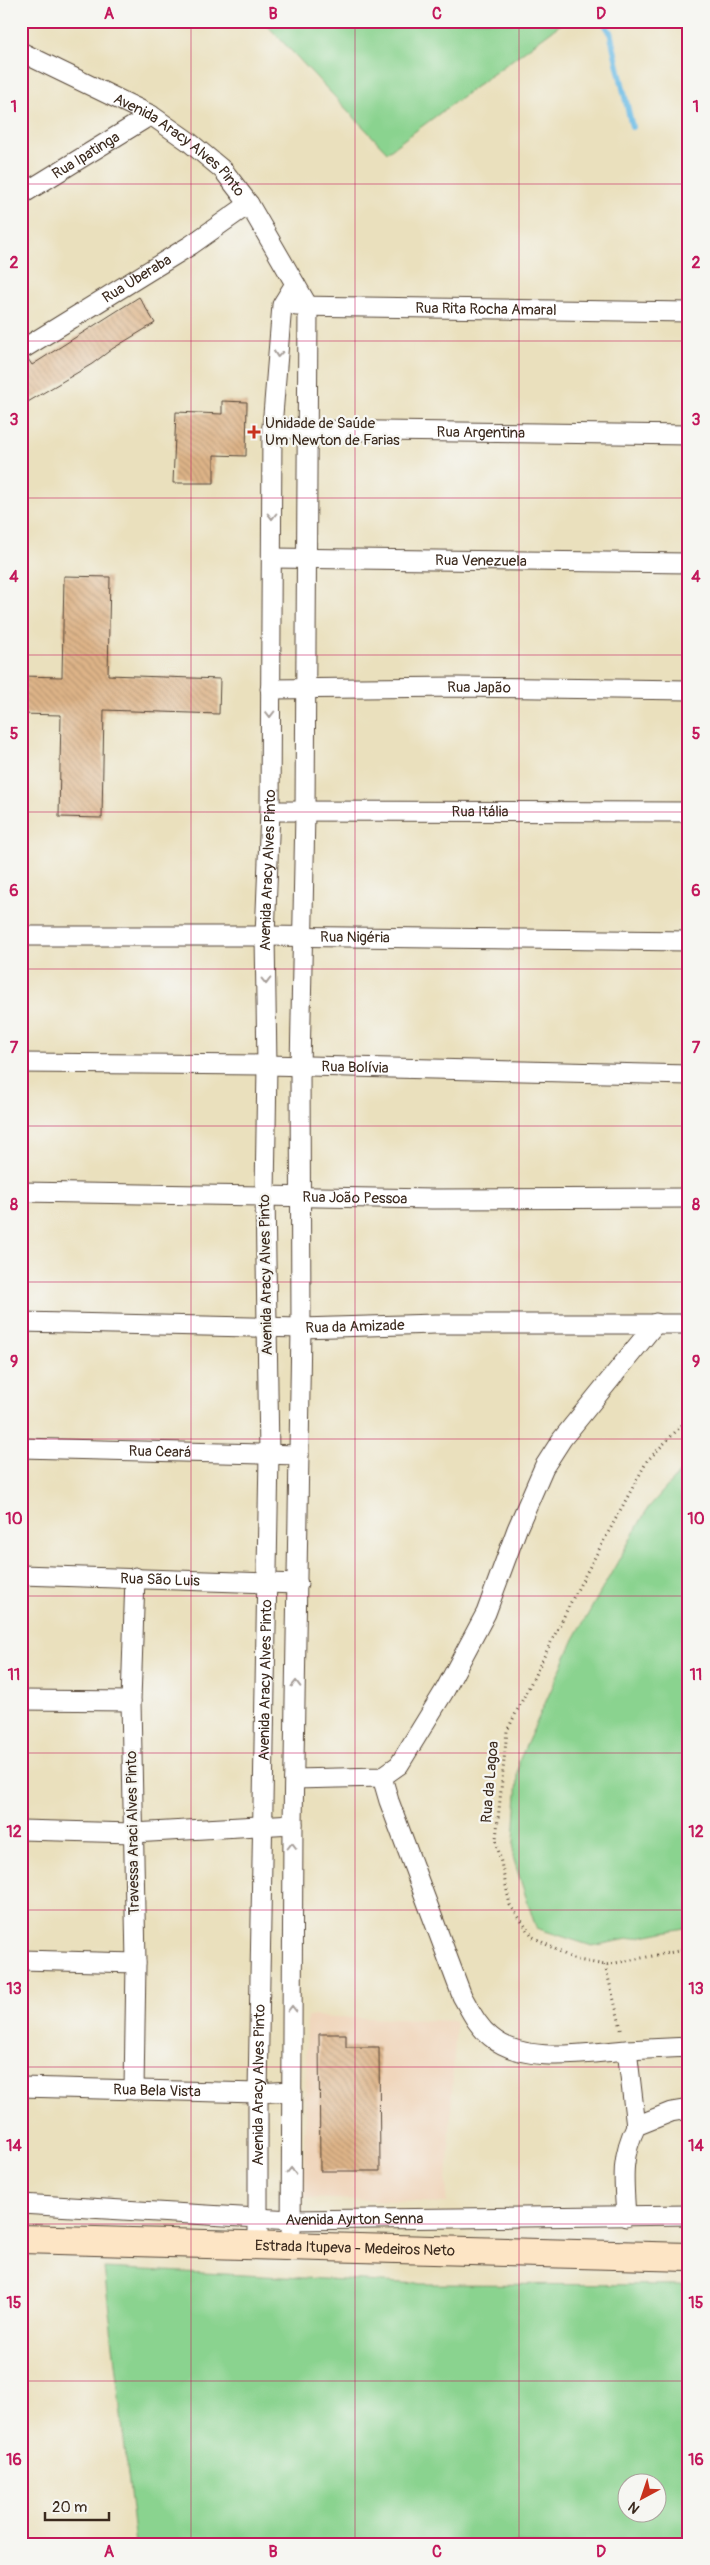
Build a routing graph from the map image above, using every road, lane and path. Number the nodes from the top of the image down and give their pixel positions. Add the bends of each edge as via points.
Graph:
1 (21, 52) edge
2 (151, 115) junction
3 (21, 195) edge
4 (250, 204) junction
5 (295, 284) junction
6 (282, 305) junction
7 (308, 306) junction
8 (689, 312) edge
9 (21, 350) edge
10 (272, 426) junction
11 (306, 430) junction
12 (689, 435) edge
13 (272, 558) junction
14 (306, 559) junction
15 (689, 563) edge
16 (270, 689) junction
17 (304, 690) junction
18 (689, 690) edge
19 (270, 812) junction
20 (305, 812) junction
21 (689, 812) edge
22 (21, 936) edge
23 (265, 936) junction
24 (302, 936) junction
25 (689, 941) edge
26 (21, 1063) edge
27 (267, 1065) junction
28 (300, 1068) junction
29 (689, 1075) edge
30 (21, 1192) edge
31 (265, 1195) junction
32 (301, 1196) junction
33 (689, 1198) edge
34 (21, 1322) edge
35 (656, 1323) junction
36 (689, 1324) edge
37 (266, 1328) junction
38 (301, 1328) junction
39 (689, 1418) edge
40 (21, 1448) edge
41 (270, 1454) junction
42 (299, 1455) junction
43 (21, 1575) edge
44 (135, 1577) junction
45 (267, 1583) junction
46 (298, 1584) junction
47 (21, 1700) edge
48 (131, 1701) junction
49 (382, 1777) junction
50 (294, 1779) junction
51 (292, 1824) junction
52 (264, 1827) junction
53 (21, 1830) edge
54 (133, 1833) junction
55 (689, 1949) edge
56 (21, 1960) edge
57 (136, 1964) junction
58 (605, 1965) junction
59 (689, 2047) edge
60 (627, 2050) junction
61 (21, 2087) edge
62 (134, 2090) junction
63 (292, 2091) junction
64 (258, 2093) junction
65 (689, 2109) edge
66 (636, 2126) junction
67 (21, 2204) edge
68 (689, 2215) edge
69 (626, 2216) junction
70 (257, 2232) junction
71 (292, 2232) junction
72 (21, 2239) edge
73 (689, 2257) edge

1 - 2 street, Avenida Aracy Alves Pinto
2 - 3 street, Rua Ipatinga
2 - 4 street, Avenida Aracy Alves Pinto via 224,170
4 - 5 street, Avenida Aracy Alves Pinto
4 - 9 street, Rua Uberaba via 191,245
5 - 6 street
5 - 7 street, Avenida Aracy Alves Pinto
6 - 7 street, Rua Rita Rocha Amaral
6 -> 10 street, Avenida Aracy Alves Pinto
7 - 8 street, Rua Rita Rocha Amaral
7 - 11 street, Avenida Aracy Alves Pinto
10 - 11 street, Rua Argentina
10 -> 13 street, Avenida Aracy Alves Pinto
11 - 12 street, Rua Argentina
11 - 14 street, Avenida Aracy Alves Pinto
13 - 14 street, Rua Venezuela
13 - 16 street, Avenida Aracy Alves Pinto
14 - 15 street, Rua Venezuela
14 - 17 street, Avenida Aracy Alves Pinto
16 - 17 street, Rua Japão
16 -> 19 street, Avenida Aracy Alves Pinto
17 - 18 street, Rua Japão via 456,687
17 - 20 street, Avenida Aracy Alves Pinto
19 - 20 street, Rua Itália
19 - 23 street, Avenida Aracy Alves Pinto
20 - 21 street, Rua Itália
20 - 24 street, Avenida Aracy Alves Pinto
22 - 23 street, Rua Nigéria
23 - 24 street, Rua Nigéria
23 -> 27 street, Avenida Aracy Alves Pinto
24 - 25 street, Rua Nigéria
24 - 28 street, Avenida Aracy Alves Pinto
26 - 27 street, Rua Bolívia
27 - 28 street, Rua Bolívia
27 - 31 street, Avenida Aracy Alves Pinto
28 - 29 street, Rua Bolívia
28 - 32 street, Avenida Aracy Alves Pinto
30 - 31 street, Rua João Pessoa
31 - 32 street, Rua João Pessoa
31 - 37 street, Avenida Aracy Alves Pinto
32 - 33 street, Rua João Pessoa via 564,1200
32 - 38 street, Avenida Aracy Alves Pinto
34 - 37 street, Rua da Amizade
35 - 36 street, Rua da Amizade
35 - 38 street, Rua da Amizade
35 - 49 street via 562,1439 544,1467 486,1613 411,1748 399,1765
37 - 38 street, Rua da Amizade
37 - 41 street, Avenida Aracy Alves Pinto
38 - 42 street, Avenida Aracy Alves Pinto
39 - 58 path, Rua da Lagoa via 647,1461 576,1592 507,1731 496,1839 510,1905 533,1937 573,1959
40 - 41 street, Rua Ceará
41 - 42 street, Rua Ceará
41 - 45 street, Avenida Aracy Alves Pinto
42 - 46 street, Avenida Aracy Alves Pinto
43 - 44 street, Rua São Luis
44 - 45 street, Rua São Luis
44 - 48 street, Travessa Araci Alves Pinto
45 - 46 street, Rua São Luis
45 - 52 street, Avenida Aracy Alves Pinto
50 -> 46 street, Avenida Aracy Alves Pinto
47 - 48 street
48 - 54 street, Travessa Araci Alves Pinto
49 - 50 street
49 - 60 street via 462,1996 475,2020 490,2037 511,2050 524,2053
50 - 51 street, Avenida Aracy Alves Pinto
51 - 52 street
63 -> 51 street, Avenida Aracy Alves Pinto
52 - 54 street
52 - 64 street, Avenida Aracy Alves Pinto
53 - 54 street
54 - 57 street, Travessa Araci Alves Pinto
55 - 58 path, Rua da Lagoa
56 - 57 street
57 - 62 street, Travessa Araci Alves Pinto
58 - 60 path
59 - 60 street
60 - 66 street
61 - 62 street, Rua Bela Vista
62 - 64 street, Rua Bela Vista
63 - 64 street, Rua Bela Vista
71 -> 63 street, Avenida Aracy Alves Pinto
64 - 70 street, Avenida Aracy Alves Pinto
65 - 66 street via 658,2116
66 - 69 street via 626,2147
67 - 70 street
68 - 69 street, Avenida Ayrton Senna
69 - 71 street, Avenida Ayrton Senna
70 - 71 main road, Estrada Itupeva - Medeiros Neto
70 - 72 main road, Estrada Itupeva - Medeiros Neto
71 - 73 main road, Estrada Itupeva - Medeiros Neto via 627,2257

